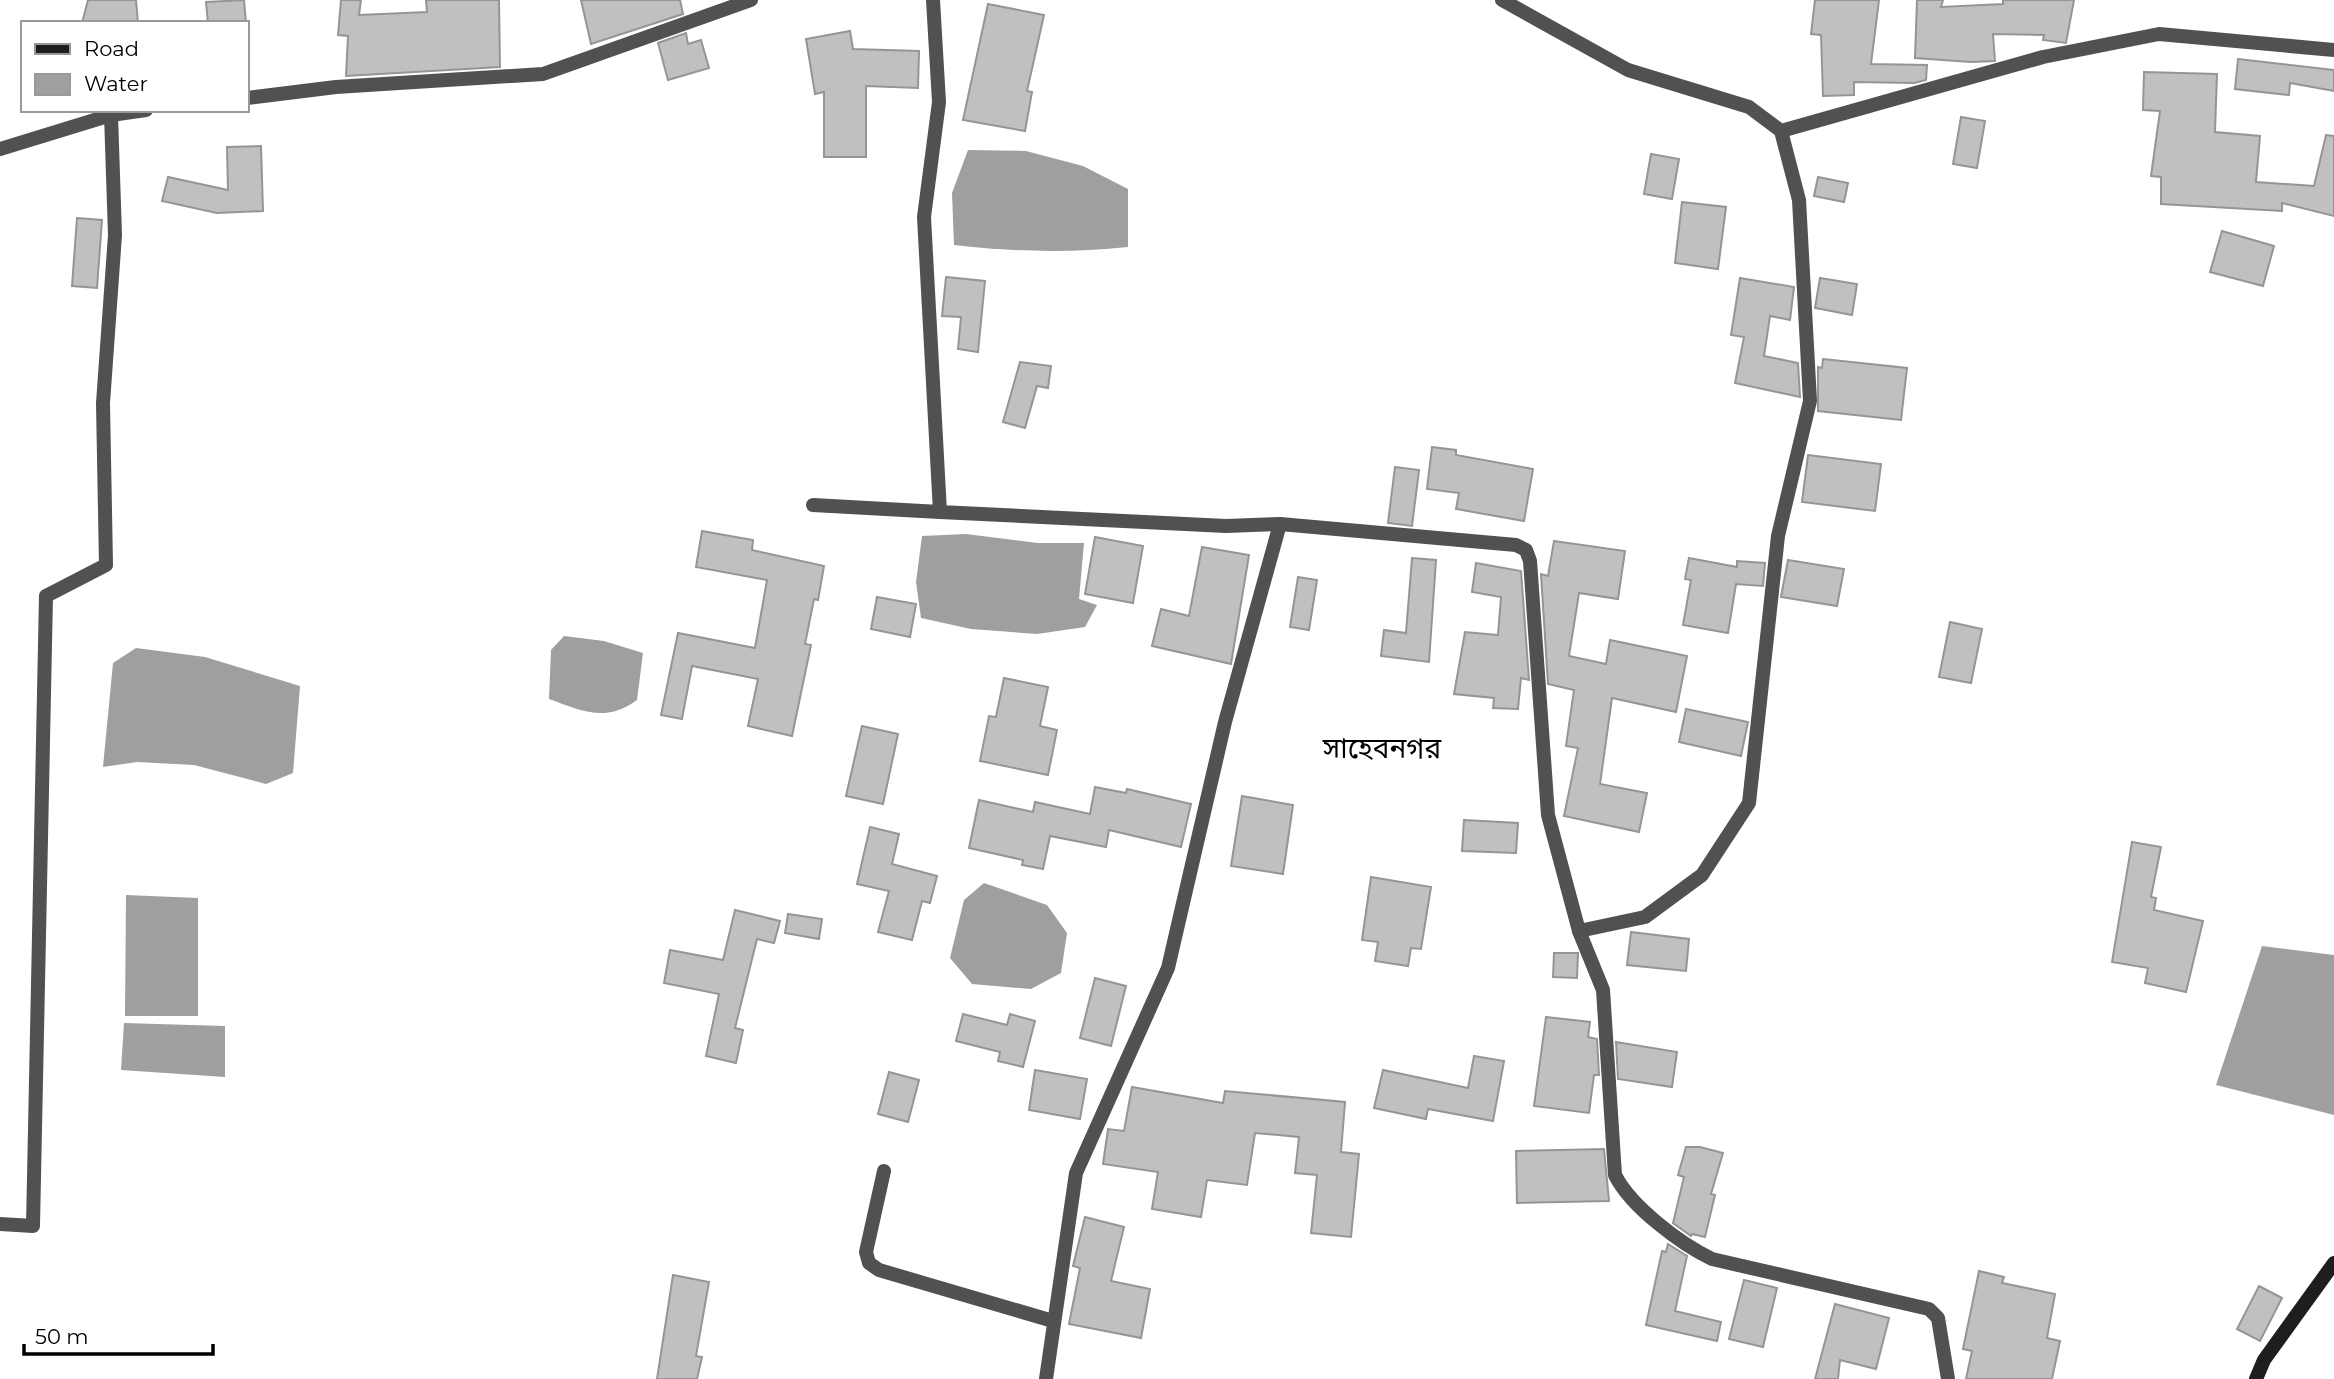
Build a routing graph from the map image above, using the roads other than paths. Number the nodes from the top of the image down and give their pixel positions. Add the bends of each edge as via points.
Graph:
1 (751, 0) edge
2 (933, 0) edge
3 (1502, 0) edge
4 (2334, 50) edge
5 (248, 98) edge
6 (132, 112) edge
7 (111, 115) junction
8 (1782, 131) junction
9 (0, 149) edge
10 (813, 505) dead end
11 (940, 512) junction
12 (1280, 524) junction
13 (1578, 931) junction
14 (884, 1171) dead end
15 (0, 1224) edge
16 (2334, 1263) edge
17 (1053, 1321) junction
18 (1046, 1379) edge
19 (1948, 1379) edge
20 (2256, 1379) edge

1 - 5 street via 543,74 336,87
2 - 11 street via 939,102 924,217
3 - 8 street via 1628,70 1749,107
4 - 8 street via 2160,34 2043,57
6 - 7 street
7 - 9 street
7 - 15 street via 115,235 103,403 106,565 46,596 33,1226
8 - 13 street via 1799,200 1810,401 1778,536 1749,803 1702,875 1645,917
10 - 11 street
11 - 12 street via 1226,526
12 - 13 street via 1516,545 1527,550 1548,815
12 - 17 street via 1225,722 1168,968 1076,1173
13 - 19 street via 1603,990 1615,1175 1623,1191 1690,1248 1712,1259 1929,1309 1938,1318
14 - 17 street via 866,1252 869,1264
16 - 20 main road via 2263,1360
17 - 18 street

